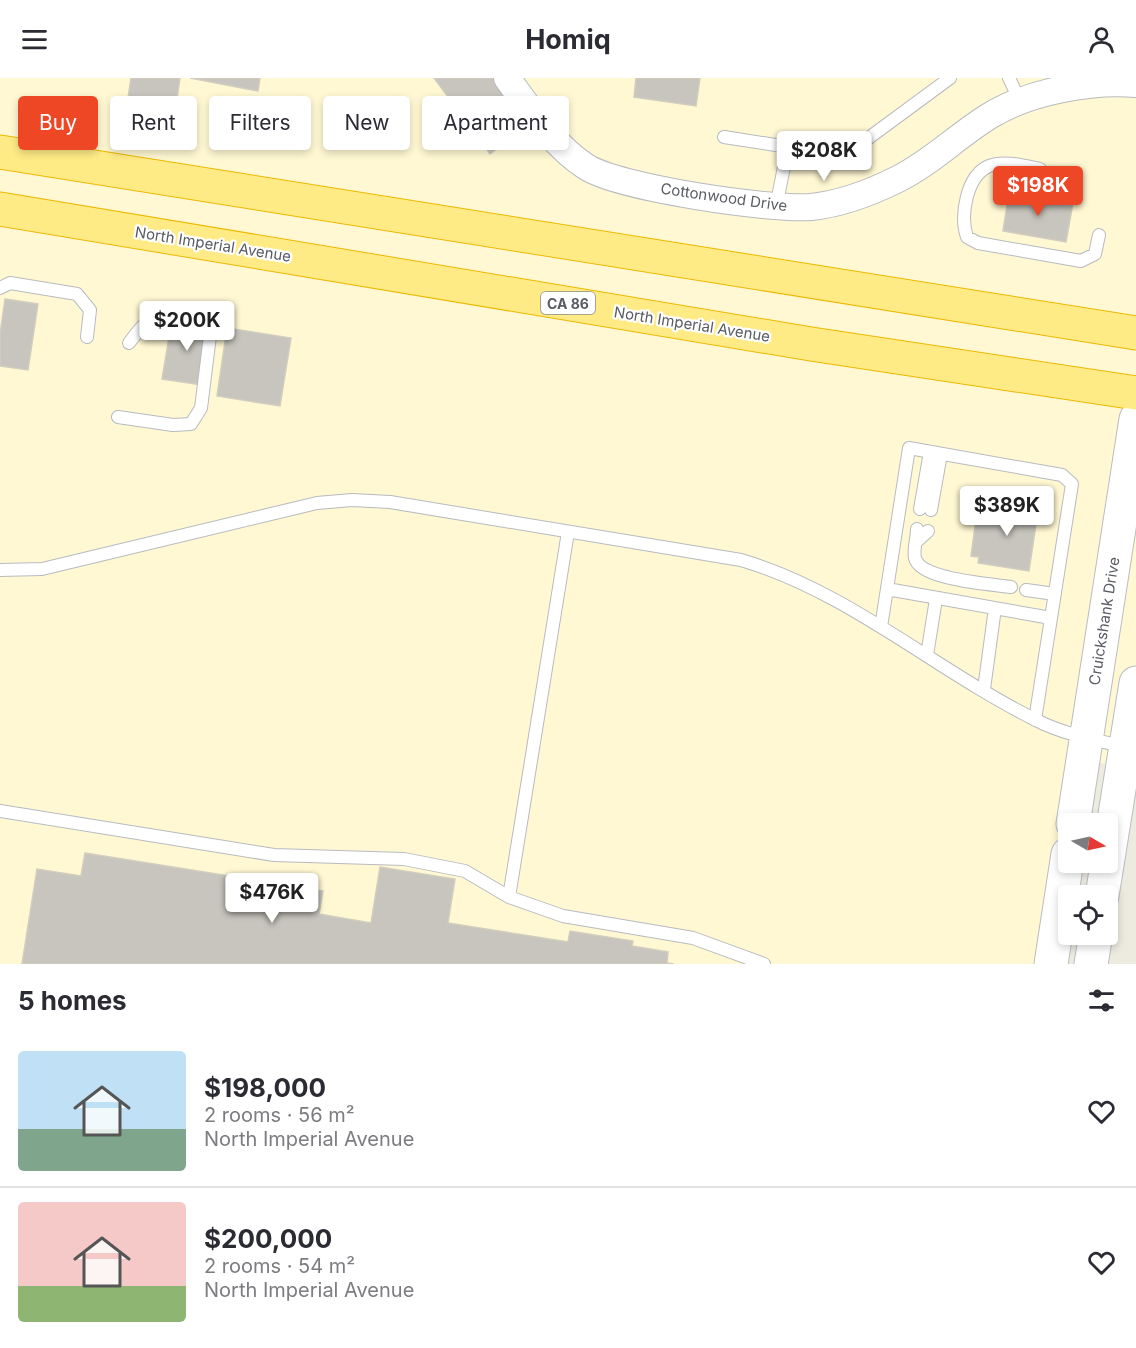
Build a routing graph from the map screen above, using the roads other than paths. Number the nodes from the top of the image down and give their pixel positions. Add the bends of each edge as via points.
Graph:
1 (950, 78) edge
2 (1009, 78) edge
3 (511, 80) edge
4 (1136, 84) edge
5 (1020, 101) junction
6 (724, 137) dead end
7 (788, 147) junction
8 (0, 152) edge
9 (1040, 169) dead end
10 (776, 207) junction
11 (0, 209) edge
12 (1099, 235) dead end
13 (0, 288) edge
14 (1136, 333) edge
15 (87, 337) dead end
16 (129, 343) dead end
17 (1136, 393) edge
18 (118, 417) dead end
19 (1136, 419) edge
20 (935, 453) junction
21 (925, 509) dead end
22 (568, 532) junction
23 (921, 534) dead end
24 (0, 570) edge
25 (1011, 588) dead end
26 (887, 590) junction
27 (1026, 590) dead end
28 (1056, 594) junction
29 (936, 599) junction
30 (995, 608) junction
31 (1051, 618) junction
32 (881, 627) junction
33 (927, 655) junction
34 (1136, 683) edge
35 (984, 689) junction
36 (1035, 720) junction
37 (1086, 738) junction
38 (1131, 748) edge
39 (0, 812) edge
40 (1075, 813) edge
41 (1065, 873) edge
42 (1104, 885) edge
43 (509, 897) junction
44 (1094, 945) edge
45 (764, 964) edge
46 (1051, 964) edge
47 (1091, 964) edge

1 - 7 lane via 855,148
2 - 5 lane
3 - 10 street, Cottonwood Drive via 563,149 586,168 621,182
4 - 5 street, Cottonwood Drive via 1112,83 1040,94
5 - 10 street, Cottonwood Drive via 991,115 929,162 897,180 813,207
6 - 7 lane
7 - 10 lane
8 - 14 highway
9 - 12 lane via 1007,163 988,166 971,185 966,199 962,223 967,237 978,243 1081,261 1095,254
11 - 17 highway, North Imperial Avenue / CA 86 via 811,344
13 - 15 lane via 10,283 77,294 90,310
16 - 18 lane via 144,323 161,311 191,310 207,314 212,320 201,408 191,424
19 - 37 street, Cruickshank Drive
20 - 21 lane
20 - 26 lane via 909,448
20 - 28 lane via 1062,475 1072,484
22 - 24 lane via 390,502 330,501 42,569
22 - 32 lane via 741,560 774,570 810,585
22 - 43 lane
23 - 25 lane via 915,557 921,568 938,576
26 - 29 lane
26 - 32 lane
27 - 28 lane
28 - 31 lane
29 - 30 lane
29 - 33 lane
30 - 31 lane
30 - 35 lane
31 - 36 lane
32 - 33 lane
33 - 35 lane
34 - 38 street
35 - 36 lane
36 - 37 lane
37 - 38 lane
37 - 40 street, Cruickshank Drive
38 - 42 street
39 - 43 lane via 274,855 404,859 465,871
41 - 46 street
43 - 45 lane via 563,916 693,938
44 - 47 street

